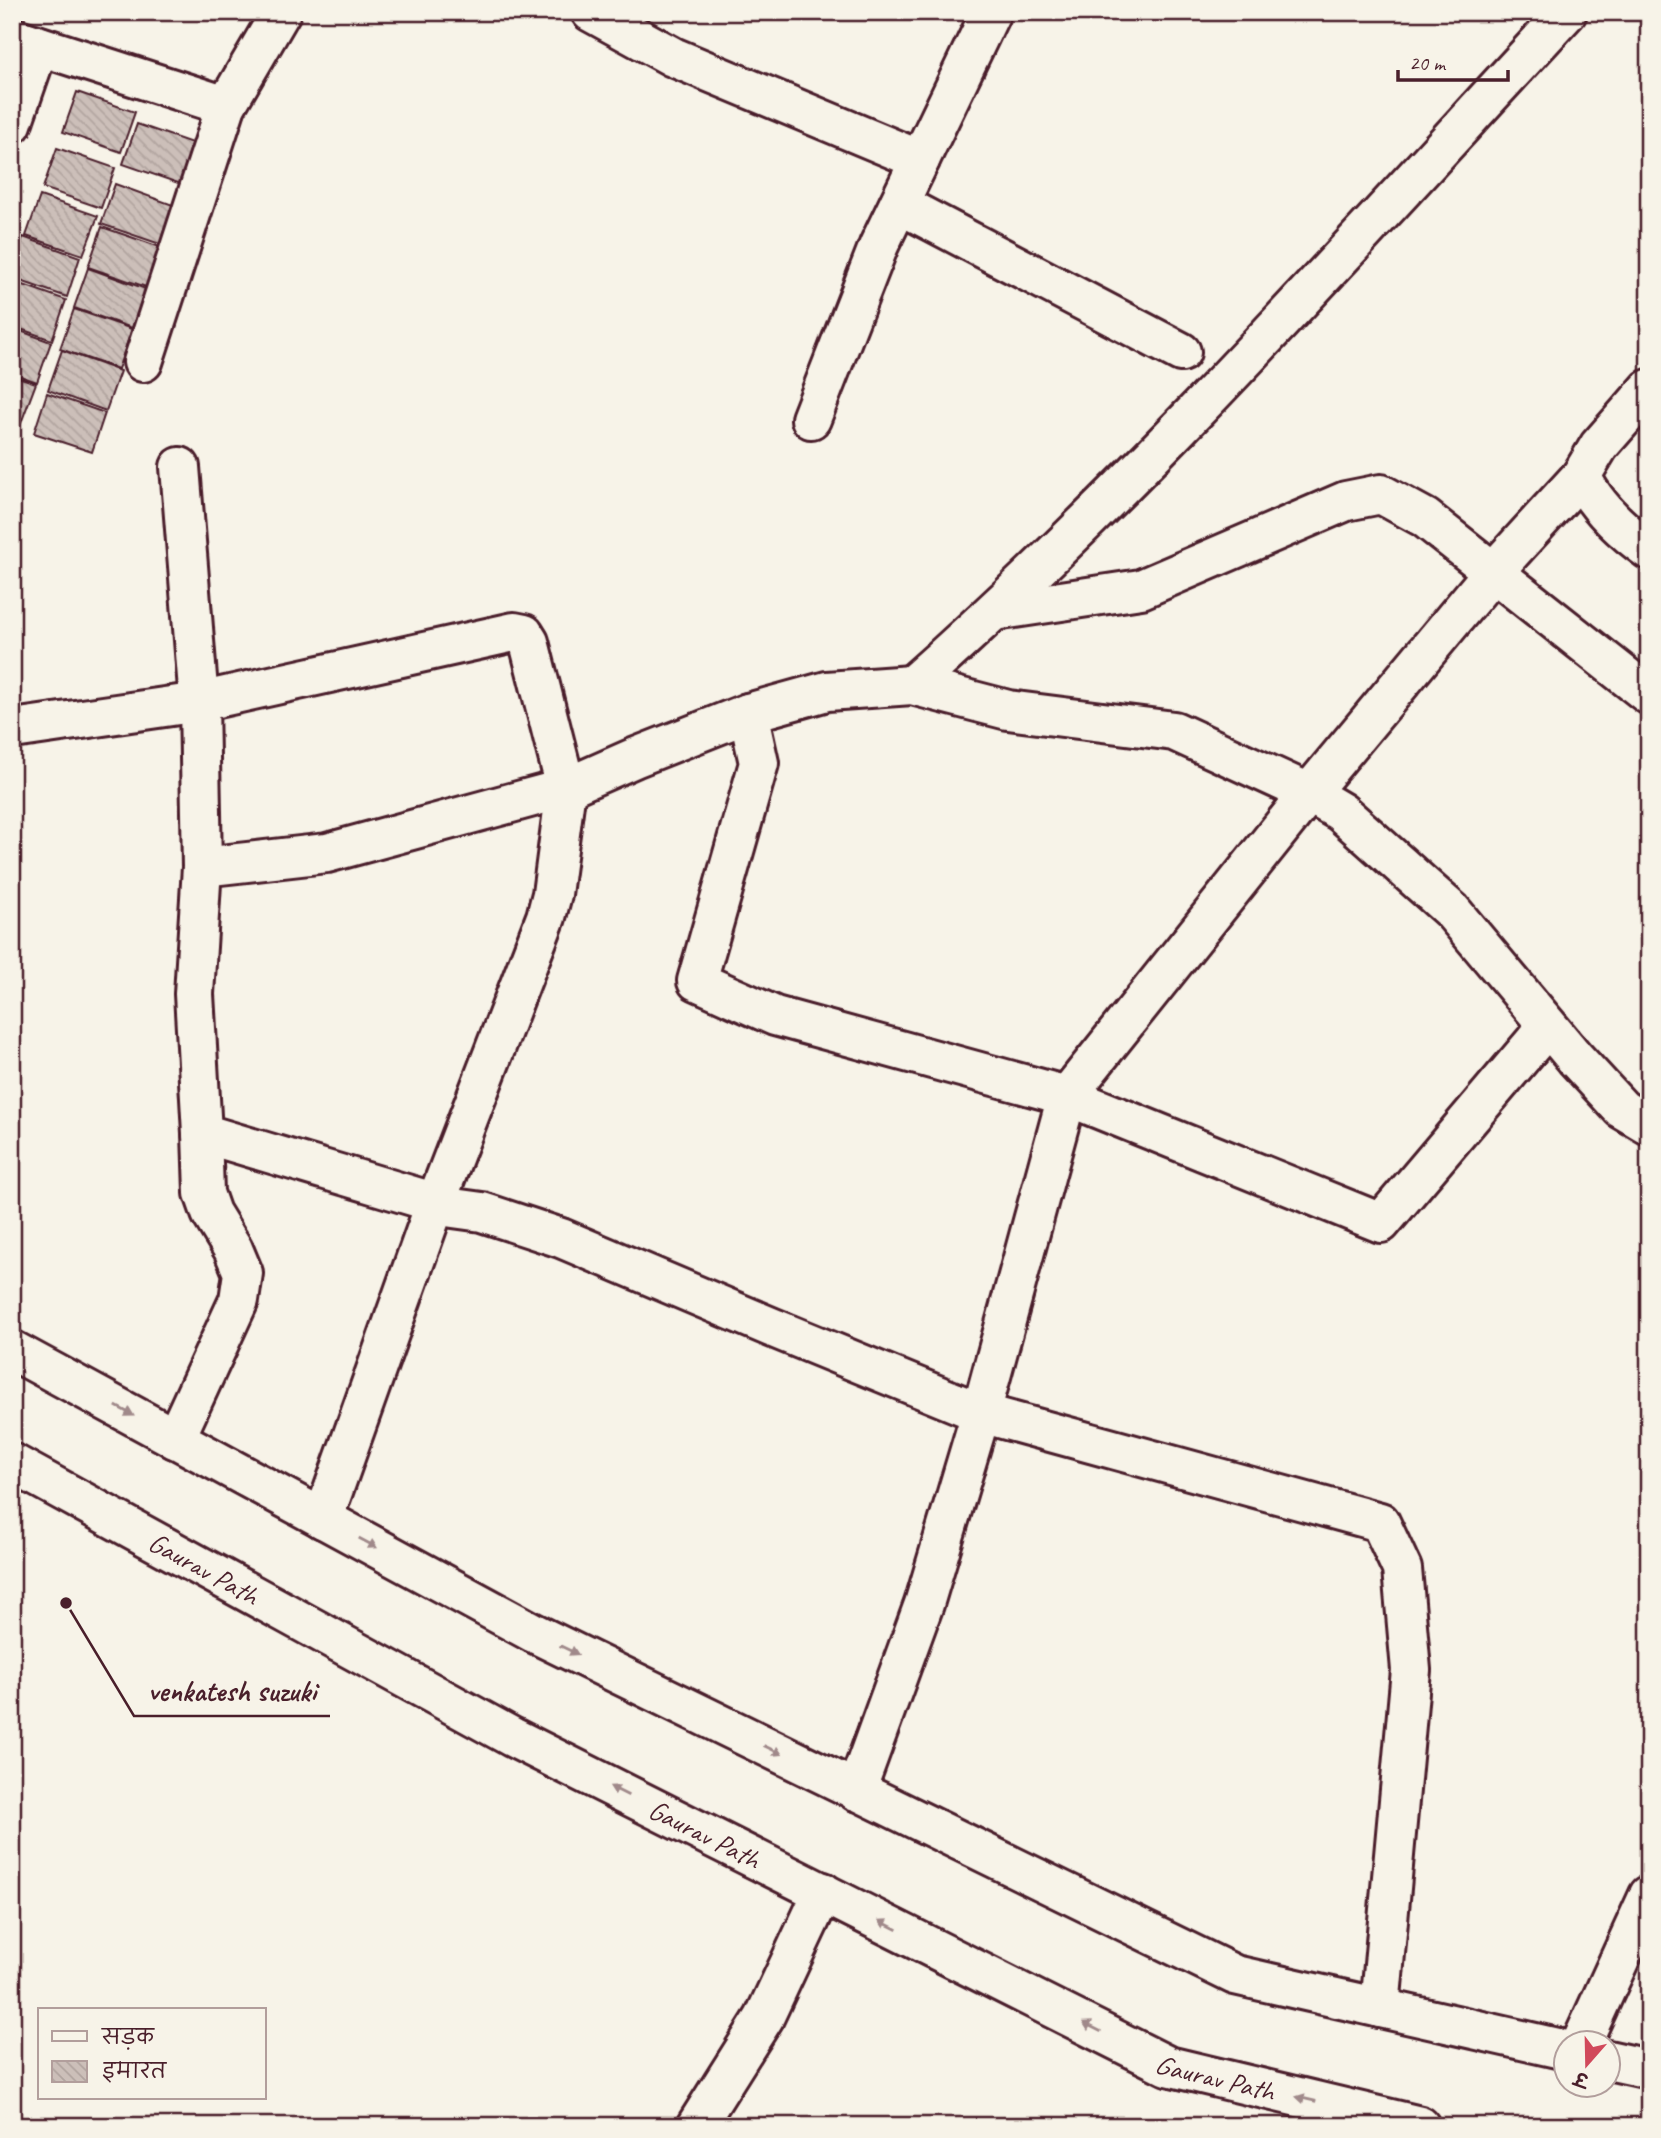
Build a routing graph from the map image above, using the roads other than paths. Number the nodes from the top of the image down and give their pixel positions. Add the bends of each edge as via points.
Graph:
1 (281, 12) edge
2 (591, 12) edge
3 (991, 12) edge
4 (1567, 12) edge
5 (26, 41) edge
6 (226, 106) junction
7 (12, 124) edge
8 (920, 160) junction
9 (899, 204) junction
10 (1181, 352) dead end
11 (143, 362) dead end
12 (1649, 389) edge
13 (811, 419) dead end
14 (180, 467) dead end
15 (1581, 477) junction
16 (1649, 550) edge
17 (1493, 572) junction
18 (995, 611) junction
19 (912, 685) junction
20 (1649, 695) edge
21 (199, 702) junction
22 (748, 713) junction
23 (20, 728) dead end
24 (566, 788) junction
25 (1309, 793) junction
26 (201, 867) junction
27 (1547, 1027) junction
28 (1067, 1096) junction
29 (1649, 1125) edge
30 (202, 1133) junction
31 (436, 1202) junction
32 (12, 1350) edge
33 (981, 1413) junction
34 (175, 1439) junction
35 (15, 1474) edge
36 (323, 1519) junction
37 (856, 1791) junction
38 (823, 1892) junction
39 (1649, 1895) edge
40 (1380, 2008) junction
41 (1587, 2030) edge
42 (1552, 2047) edge
43 (1622, 2063) edge
44 (1649, 2069) edge
45 (696, 2126) edge
46 (1420, 2126) edge

1 - 6 street
2 - 8 street via 673,57
3 - 8 street
4 - 18 street via 1208,400
5 - 6 street
5 - 7 street
6 - 11 street
8 - 9 street
9 - 10 street
9 - 13 street
12 - 15 street via 1599,446
14 - 21 street
15 - 16 street via 1592,499
15 - 17 street
17 - 18 street via 1425,518 1381,494 1346,501 1141,589
17 - 20 street
17 - 25 street
18 - 19 street
19 - 22 street via 827,691
19 - 25 street via 1008,710 1174,731
21 - 23 street
21 - 24 street via 514,632 524,634
21 - 26 street
22 - 24 street
22 - 28 street via 760,763 697,981 775,1016
24 - 26 street via 327,853
24 - 31 street via 546,917
25 - 27 street via 1341,811 1452,911
25 - 28 street
26 - 30 street via 194,994
27 - 28 street via 1381,1223
27 - 29 street via 1622,1109
28 - 33 street
30 - 31 street
30 - 34 street via 204,1193 243,1273 239,1300
31 - 33 street via 561,1238
31 - 36 street
32 -> 34 street
33 - 37 street via 925,1604
33 - 40 street via 1380,1522 1402,1569 1411,1670
34 - 36 street
38 -> 35 street, Gaurav Path via 512,1737
36 -> 37 street via 534,1633
37 - 40 street via 1234,1975
38 - 45 street via 764,2018
46 -> 38 street, Gaurav Path via 1168,2066
39 - 41 street
40 - 42 street
43 - 44 street

